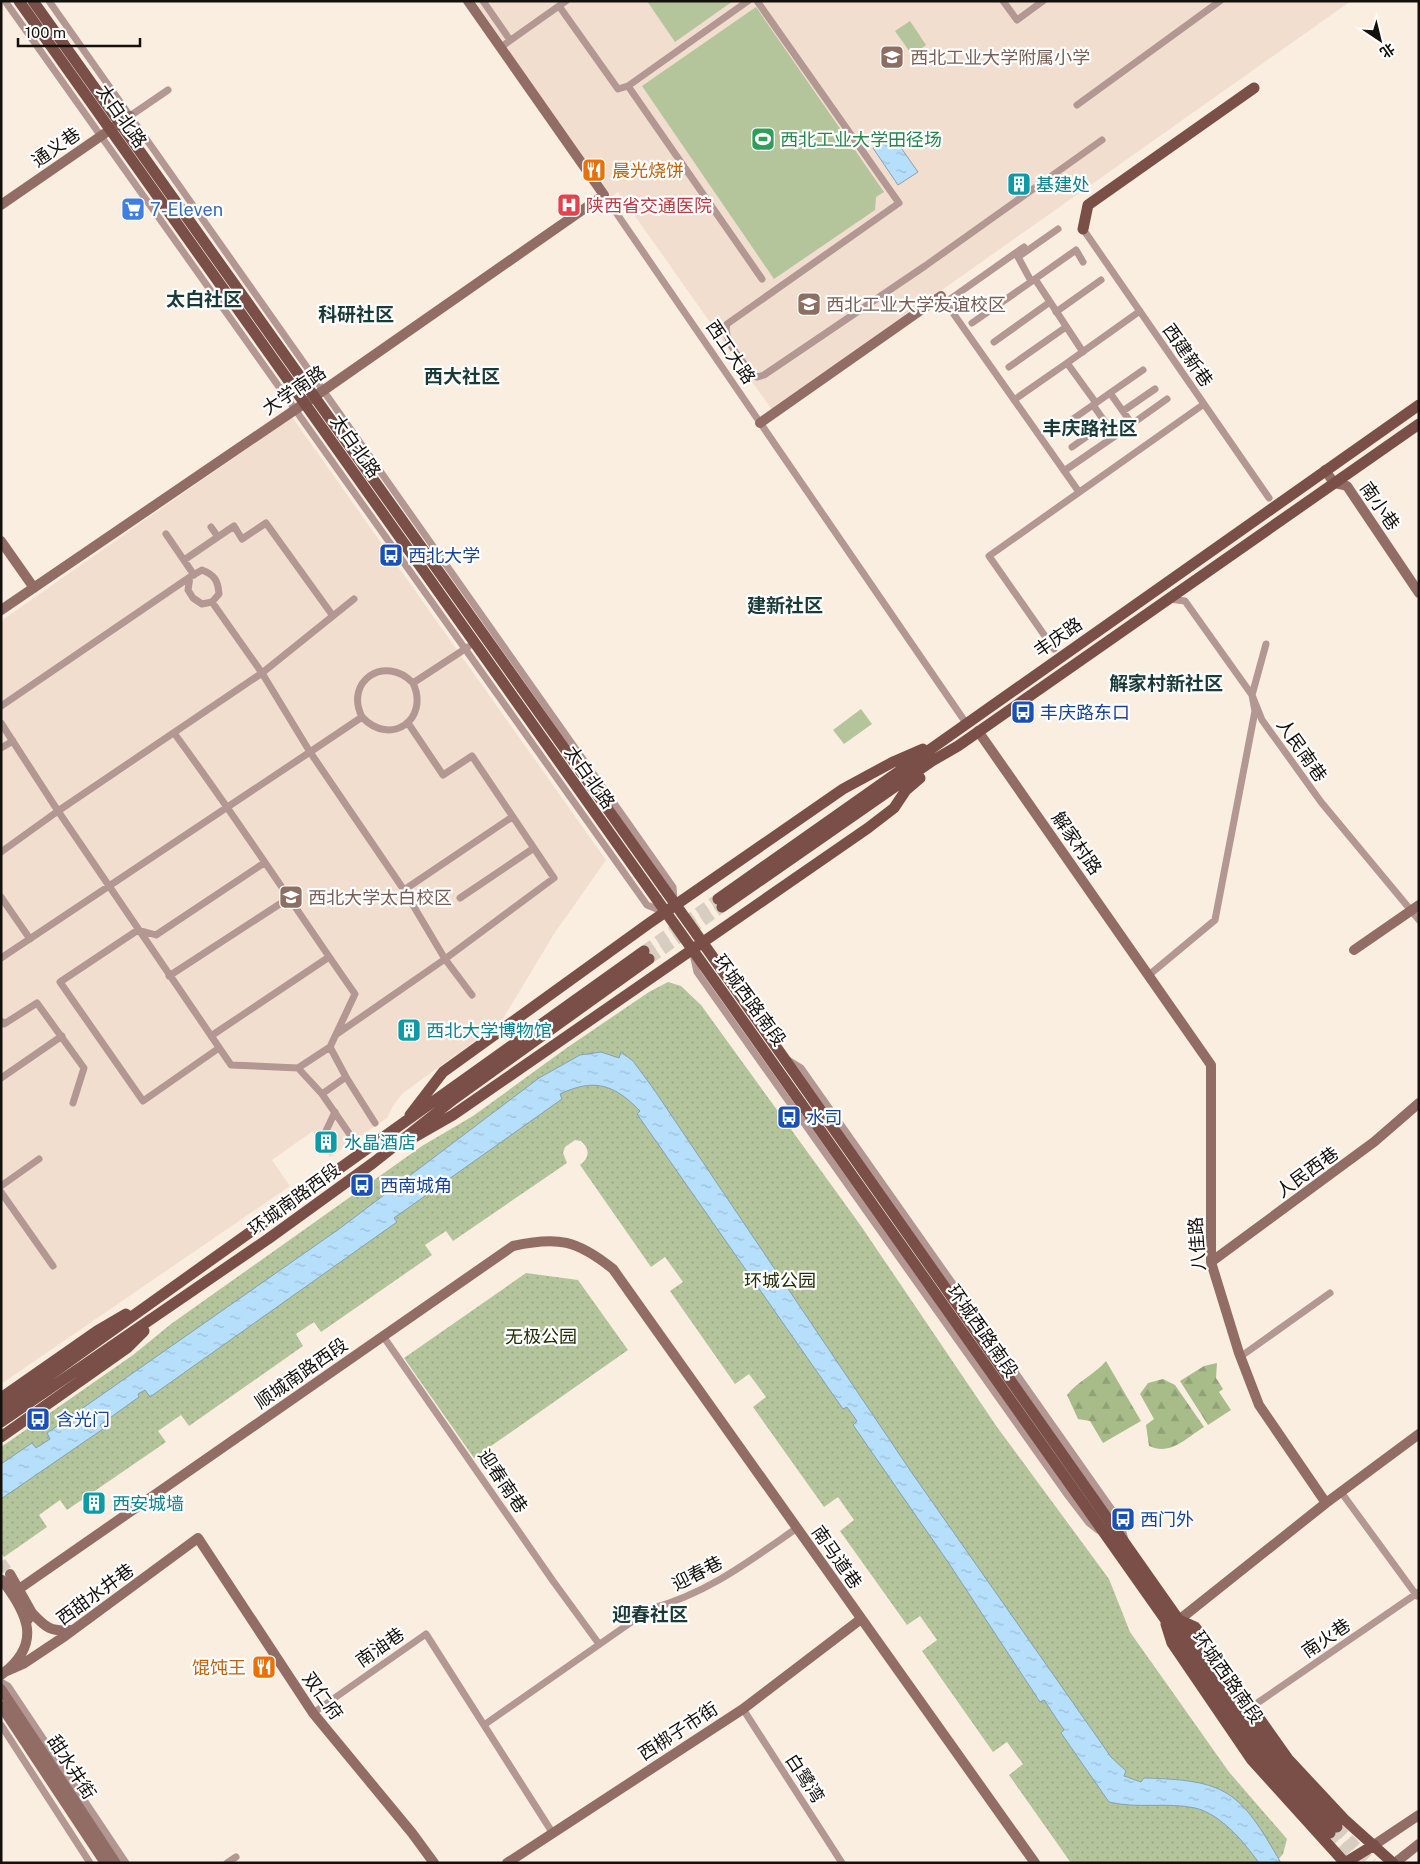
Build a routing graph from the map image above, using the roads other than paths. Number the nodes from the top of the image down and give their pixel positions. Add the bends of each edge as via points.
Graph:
1 (5, 1) edge
2 (19, 1) edge
3 (33, 1) edge
4 (49, 1) edge
5 (468, 1) edge
6 (483, 1) edge
7 (566, 1) edge
8 (748, 1) edge
9 (757, 1) edge
10 (1003, 1) edge
11 (1043, 1) edge
12 (1220, 1) edge
13 (559, 6) junction
14 (510, 40) junction
15 (501, 48) junction
16 (628, 86) junction
17 (1254, 88) dead end
18 (168, 90) dead end
19 (1077, 105) dead end
20 (130, 116) junction
21 (111, 130) junction
22 (1102, 140) dead end
23 (604, 194) junction
24 (1, 205) edge
25 (1083, 228) joint
26 (1058, 229) dead end
27 (1024, 247) dead end
28 (1083, 262) dead end
29 (762, 279) dead end
30 (1033, 280) junction
31 (1101, 280) dead end
32 (943, 299) junction
33 (1050, 302) junction
34 (1140, 311) junction
35 (1056, 312) junction
36 (972, 323) dead end
37 (1066, 327) junction
38 (994, 342) dead end
39 (1083, 352) junction
40 (1067, 362) junction
41 (1009, 367) dead end
42 (1143, 370) dead end
43 (1155, 389) dead end
44 (324, 390) junction
45 (1110, 393) junction
46 (1167, 399) dead end
47 (1014, 400) junction
48 (305, 403) junction
49 (1095, 404) junction
50 (1204, 404) junction
51 (1419, 406) edge
52 (1123, 411) junction
53 (760, 423) junction
54 (1106, 424) junction
55 (1132, 424) junction
56 (1419, 424) edge
57 (1060, 428) dead end
58 (1115, 436) junction
59 (1072, 447) dead end
60 (1325, 470) junction
61 (1064, 471) junction
62 (1334, 483) junction
63 (1079, 492) junction
64 (1269, 498) dead end
65 (211, 527) dead end
66 (166, 534) dead end
67 (218, 537) junction
68 (1, 541) edge
69 (184, 560) junction
70 (192, 576) junction
71 (34, 588) junction
72 (1419, 593) edge
73 (354, 599) dead end
74 (1168, 599) junction
75 (212, 602) junction
76 (1, 610) edge
77 (333, 616) junction
78 (1266, 644) dead end
79 (469, 646) junction
80 (1054, 649) dead end
81 (262, 673) junction
82 (413, 683) junction
83 (1252, 695) junction
84 (1, 706) edge
85 (362, 717) junction
86 (1, 723) edge
87 (408, 723) junction
88 (962, 726) junction
89 (978, 731) junction
90 (174, 733) junction
91 (12, 741) junction
92 (958, 746) junction
93 (1, 748) edge
94 (310, 752) junction
95 (228, 806) junction
96 (58, 811) junction
97 (512, 817) junction
98 (534, 848) junction
99 (1, 852) edge
100 (264, 863) junction
101 (108, 886) junction
102 (404, 890) junction
103 (1, 898) edge
104 (288, 898) junction
105 (460, 898) dead end
106 (675, 905) junction
107 (1415, 907) edge
108 (665, 912) junction
109 (1419, 920) edge
110 (138, 930) junction
111 (30, 939) junction
112 (703, 944) junction
113 (1354, 950) dead end
114 (692, 951) junction
115 (329, 957) junction
116 (1, 958) edge
117 (444, 958) junction
118 (1150, 974) junction
119 (169, 976) junction
120 (472, 995) dead end
121 (2, 1024) edge
122 (337, 1034) junction
123 (62, 1036) junction
124 (211, 1036) junction
125 (330, 1047) junction
126 (219, 1048) junction
127 (298, 1068) junction
128 (346, 1077) junction
129 (1, 1078) edge
130 (774, 1082) junction
131 (322, 1094) junction
132 (795, 1094) junction
133 (73, 1103) dead end
134 (1419, 1104) edge
135 (335, 1112) junction
136 (376, 1123) dead end
137 (401, 1126) junction
138 (325, 1133) dead end
139 (353, 1139) dead end
140 (391, 1149) junction
141 (39, 1158) dead end
142 (1, 1186) edge
143 (1, 1192) edge
144 (1211, 1262) junction
145 (53, 1266) dead end
146 (613, 1269) joint
147 (183, 1280) junction
148 (1330, 1293) dead end
149 (161, 1313) junction
150 (383, 1336) junction
151 (1240, 1357) junction
152 (1, 1398) edge
153 (1, 1410) edge
154 (1, 1422) edge
155 (1419, 1434) edge
156 (1, 1437) edge
157 (1341, 1492) junction
158 (1326, 1503) junction
159 (798, 1528) junction
160 (1106, 1536) junction
161 (198, 1538) joint
162 (6, 1577) edge
163 (19, 1589) junction
164 (1418, 1595) edge
165 (1162, 1613) junction
166 (30, 1617) junction
167 (861, 1619) junction
168 (1179, 1620) junction
169 (73, 1630) junction
170 (599, 1644) junction
171 (4, 1673) edge
172 (1, 1682) edge
173 (1, 1689) edge
174 (1, 1706) edge
175 (1250, 1708) junction
176 (743, 1709) junction
177 (312, 1713) junction
178 (1, 1725) edge
179 (484, 1725) junction
180 (1419, 1815) edge
181 (552, 1832) junction
182 (1419, 1844) edge
183 (1374, 1845) junction
184 (236, 1857) dead end
185 (90, 1863) edge
186 (105, 1863) edge
187 (116, 1863) edge
188 (126, 1863) edge
189 (227, 1863) edge
190 (434, 1863) edge
191 (507, 1863) edge
192 (842, 1863) edge
193 (1035, 1863) edge
194 (1345, 1863) edge
195 (1394, 1863) edge

1 - 21 street
2 - 21 main road, 太白北路
3 - 21 main road, 太白北路
4 - 20 street
5 - 15 street, 西工大路
6 - 14 street
7 - 13 street
8 - 16 street
9 - 22 street via 898,203 727,324 725,329 730,344 757,377 925,266
10 - 11 street via 1017,20
12 - 19 street
13 - 14 street
13 - 16 street via 618,89
14 - 15 street
15 - 23 street, 西工大路
16 - 29 street
17 - 25 main road via 1088,204
18 - 20 street
20 - 21 street, 通义巷
20 - 44 street
21 - 24 street, 通义巷
21 - 48 main road, 太白北路
23 - 44 street, 大学南路
23 - 53 street, 西工大路
25 - 34 street, 西建新巷
26 - 30 street via 1018,258
27 - 32 street
28 - 30 street via 1076,250
30 - 33 street
30 - 36 street
31 - 35 street
32 - 47 street
32 - 53 street
33 - 35 street
33 - 38 street
34 - 39 street
34 - 50 street, 西建新巷
35 - 37 street
37 - 39 street
37 - 41 street
39 - 40 street
40 - 47 street
40 - 49 street
42 - 45 street
43 - 52 street
44 - 48 street, 大学南路
44 - 106 street via 673,887
45 - 49 street
45 - 52 street
46 - 55 street
47 - 61 street
48 - 71 street, 大学南路
48 - 79 main road, 太白北路
48 - 106 main road, 太白北路
49 - 54 street
49 - 57 street
50 - 63 street
50 - 64 street, 西建新巷
51 - 60 main road, 丰庆路
52 - 55 street
53 - 88 street, 西工大路
54 - 58 street
54 - 59 street
55 - 58 street
56 - 62 main road, 丰庆路
58 - 61 street
60 - 62 street, 南小巷
60 - 88 main road, 丰庆路
61 - 63 street
62 - 72 street, 南小巷 via 1347,486
62 - 74 main road, 丰庆路
63 - 80 street via 988,556
65 - 67 street
66 - 69 street
67 - 69 street
67 - 77 street via 234,526 242,539 266,523
68 - 71 street
69 - 70 street
70 - 75 street via 188,590 193,598 202,604
70 - 75 street via 202,570 212,574 218,582 219,594
70 - 84 street
71 - 76 street, 大学南路
73 - 77 street
74 - 83 street, 人民南巷 via 1185,602
74 - 89 main road, 丰庆路
75 - 81 street
77 - 81 street
78 - 83 street
79 - 82 street
79 - 108 main road, 太白北路
81 - 90 street
81 - 94 street
82 - 85 street via 395,671 379,671 371,675 358,693
82 - 87 street via 418,698 417,710
83 - 107 street, 人民南巷 via 1262,720 1321,802
83 - 118 street via 1255,711 1215,920
85 - 87 street via 370,725 385,730 395,730
85 - 94 street
86 - 91 street
87 - 97 street via 443,775 472,756
88 - 92 main road, 丰庆路 via 720,903
88 - 106 main road via 843,789
89 - 92 main road, 丰庆路
89 - 118 street, 解家村路
90 - 95 street
90 - 96 street
91 - 93 street
91 - 96 street
92 - 112 main road via 906,790 894,808
94 - 95 street
94 - 102 street
95 - 100 street
95 - 101 street
96 - 99 street
96 - 101 street
97 - 98 street
97 - 102 street
98 - 105 street
98 - 117 street via 554,878
100 - 104 street
100 - 110 street via 156,935
101 - 110 street
101 - 111 street
102 - 117 street
103 - 111 street
104 - 115 street
104 - 119 street
106 - 108 main road
106 - 112 main road, 环城西路南段
107 - 109 street, 人民南巷
107 - 113 street
108 - 114 main road, 太白北路
108 - 137 main road via 443,1072
110 - 119 street
110 - 126 street via 60,982 143,1101
111 - 116 street
112 - 114 main road
112 - 168 main road, 环城西路南段
114 - 130 street, 环城西路南段 via 697,972
114 - 132 main road, 环城西路南段
114 - 140 main road via 453,1115
115 - 122 street via 355,994
115 - 124 street
117 - 120 street
117 - 122 street
118 - 144 street, 八佳路 via 1211,1065
119 - 124 street
121 - 123 street via 37,1003
122 - 125 street
123 - 129 street
123 - 133 street via 84,1068
124 - 126 street
125 - 127 street
125 - 128 street
126 - 127 street via 231,1065
127 - 131 street
128 - 131 street
128 - 136 street
130 - 132 street
130 - 160 street, 环城西路南段 via 1072,1501 1089,1523
131 - 135 street
132 - 160 main road, 环城西路南段
134 - 144 street, 人民西巷 via 1374,1142
135 - 138 street
135 - 139 street
137 - 140 main road, 环城南路西段 via 646,955
137 - 147 main road, 环城南路西段
140 - 149 main road, 环城南路西段
141 - 142 street
143 - 145 street
144 - 151 street, 八佳路
146 - 150 street, 顺城南路西段 via 592,1252 567,1242 540,1240 513,1246
146 - 159 street, 南马道巷
147 - 152 main road, 环城南路西段 via 97,1331
147 - 153 main road, 环城南路西段
148 - 151 street
149 - 154 main road, 环城南路西段
149 - 156 main road via 126,1348
150 - 163 street, 顺城南路西段
150 - 170 street, 迎春南巷
151 - 158 street, 八佳路 via 1259,1405
155 - 157 street
157 - 158 street
157 - 164 street
158 - 168 street
159 - 167 street, 南马道巷
159 - 170 street, 迎春巷 via 710,1586 678,1601 650,1609
160 - 165 main road, 环城西路南段
161 - 169 street, 西甜水井巷
161 - 177 street, 双仁府
162 - 163 street
162 - 166 street
163 - 166 street
164 - 175 street, 南火巷
165 - 168 main road, 环城西路南段 via 1270,1768 1334,1830 1278,1761
165 - 194 main road via 1172,1643 1251,1759
166 - 169 street via 55,1631
166 - 171 street via 26,1642
167 - 176 street, 西梆子市街
167 - 193 street, 南马道巷
168 - 175 main road via 1196,1627
169 - 171 street, 西甜水井巷
170 - 179 street, 迎春巷
172 - 188 street via 8,1686
173 - 187 street, 甜水井街
174 - 186 street, 甜水井街
175 - 183 main road via 1317,1791
176 - 181 street, 西梆子市街
176 - 192 street, 白鹭湾
177 - 179 street, 南油巷 via 426,1634
177 - 190 street, 双仁府
178 - 185 street
179 - 181 street
180 - 183 street
181 - 191 street, 西梆子市街
182 - 195 street
183 - 194 main road
183 - 195 main road
184 - 189 street

